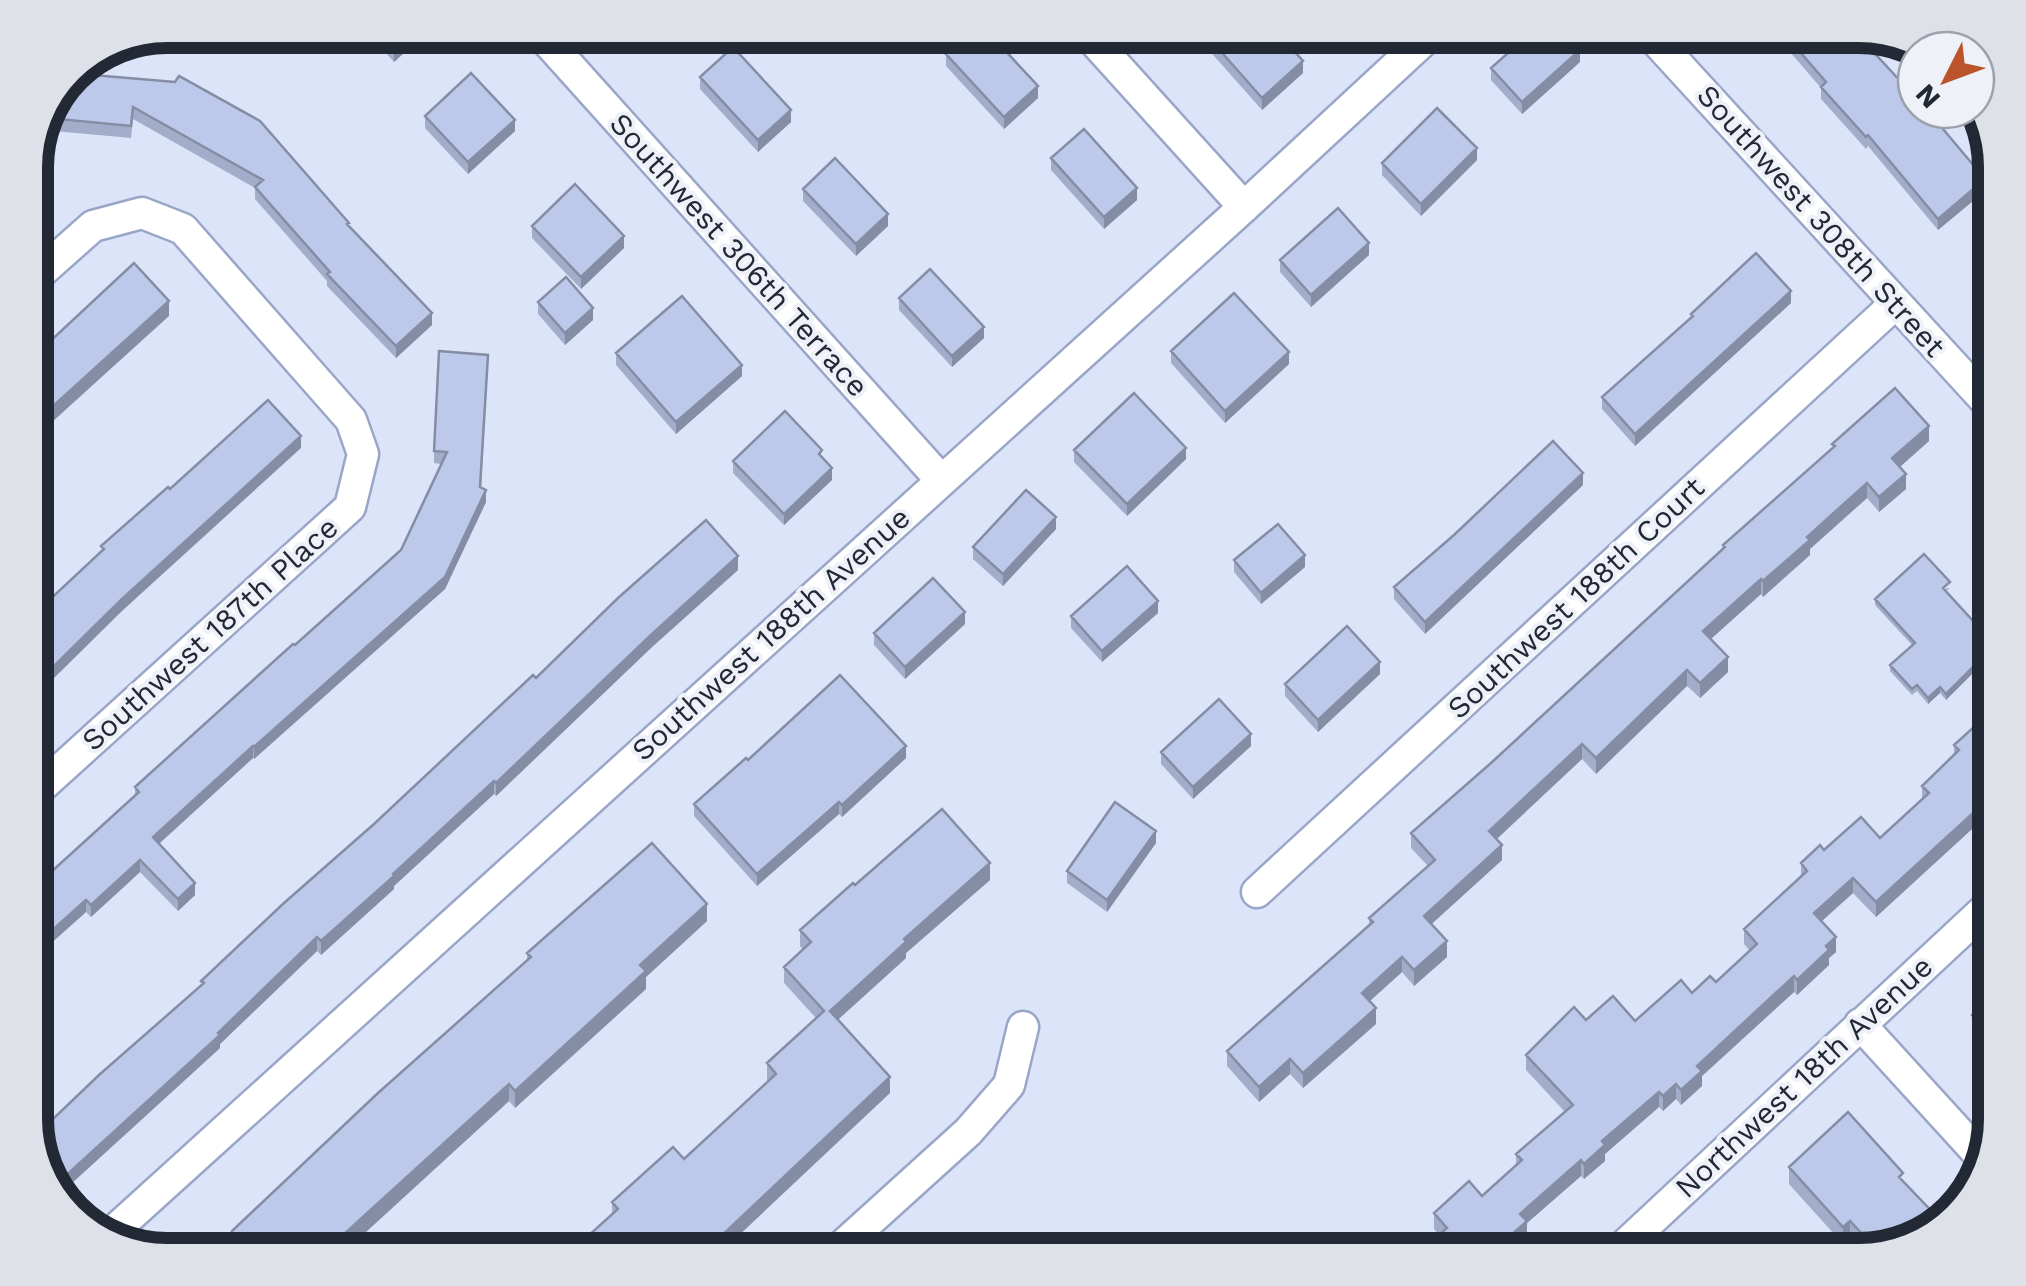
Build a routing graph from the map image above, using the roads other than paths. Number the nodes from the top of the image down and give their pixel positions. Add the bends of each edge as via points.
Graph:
1 (553, 48) edge
2 (1100, 48) edge
3 (1416, 48) edge
4 (1662, 48) edge
5 (1244, 207) junction
6 (48, 266) edge
7 (1896, 303) junction
8 (1978, 392) edge
9 (941, 480) junction
10 (48, 781) edge
11 (1257, 892) dead end
12 (1978, 916) edge
13 (1860, 1024) junction
14 (1022, 1027) dead end
15 (1974, 1149) edge
16 (118, 1227) edge
17 (851, 1238) edge
18 (1632, 1238) edge

1 - 9 street, Southwest 306th Terrace
2 - 5 street
3 - 5 street, Southwest 188th Avenue
4 - 7 street, Southwest 308th Street
5 - 9 street, Southwest 188th Avenue
6 - 10 street, Southwest 187th Place via 92,226 142,213 183,230 351,420 363,454 350,507
7 - 8 street, Southwest 308th Street
7 - 11 street, Southwest 188th Court
9 - 16 street, Southwest 188th Avenue
12 - 13 street, Northwest 18th Avenue
13 - 15 street
13 - 18 street, Northwest 18th Avenue
14 - 17 street via 1009,1085 968,1132

